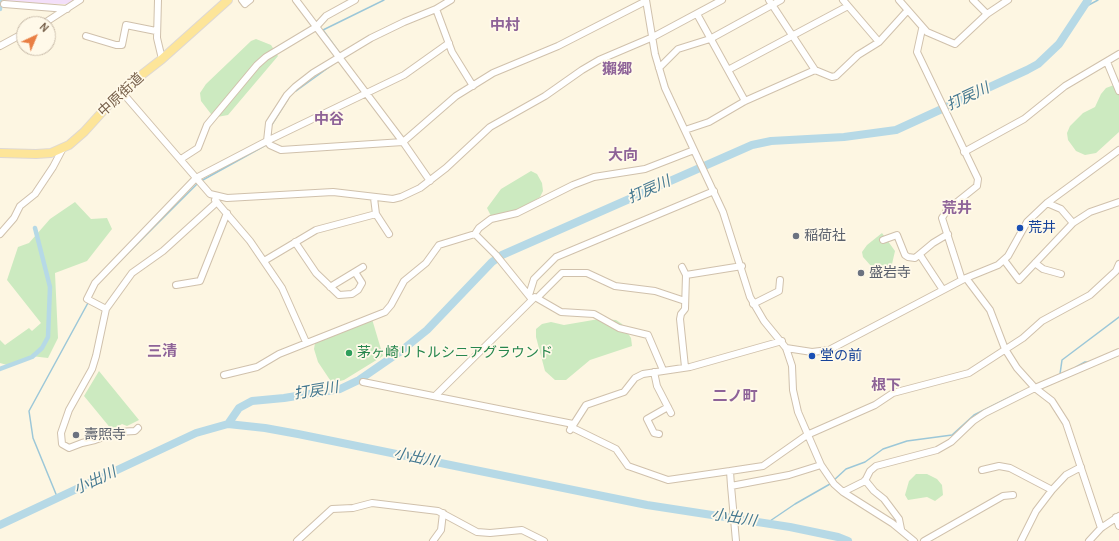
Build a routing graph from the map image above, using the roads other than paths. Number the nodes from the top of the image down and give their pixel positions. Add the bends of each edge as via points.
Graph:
1 (80, 0) edge
2 (158, 0) edge
3 (228, 0) edge
4 (242, 0) edge
5 (250, 0) edge
6 (296, 0) edge
7 (355, 0) edge
8 (451, 0) edge
9 (722, 0) edge
10 (781, 0) edge
11 (843, 0) edge
12 (899, 0) edge
13 (973, 0) edge
14 (1008, 0) edge
15 (646, 1) edge
16 (770, 2) edge
17 (4, 4) dead end
18 (848, 6) junction
19 (67, 9) junction
20 (436, 9) junction
21 (907, 11) junction
22 (697, 14) junction
23 (987, 14) junction
24 (56, 16) edge
25 (316, 27) junction
26 (922, 29) junction
27 (156, 31) junction
28 (792, 35) junction
29 (86, 36) dead end
30 (16, 37) edge
31 (653, 38) junction
32 (710, 39) junction
33 (879, 42) junction
34 (449, 44) junction
35 (0, 46) edge
36 (1119, 54) edge
37 (340, 57) junction
38 (162, 59) junction
39 (1107, 62) junction
40 (659, 68) junction
41 (728, 70) junction
42 (815, 70) junction
43 (473, 86) junction
44 (121, 91) junction
45 (1119, 91) edge
46 (367, 94) junction
47 (745, 101) junction
48 (686, 130) junction
49 (267, 141) junction
50 (403, 142) junction
51 (63, 148) junction
52 (694, 150) junction
53 (1119, 150) edge
54 (964, 152) junction
55 (0, 153) edge
56 (181, 159) junction
57 (198, 181) junction
58 (430, 181) junction
59 (714, 191) junction
60 (210, 194) junction
61 (374, 198) junction
62 (217, 202) junction
63 (1119, 202) edge
64 (1047, 203) junction
65 (227, 213) junction
66 (376, 214) junction
67 (0, 223) edge
68 (1073, 223) junction
69 (2, 231) edge
70 (389, 234) dead end
71 (475, 234) junction
72 (948, 234) junction
73 (882, 240) dead end
74 (295, 242) junction
75 (920, 255) junction
76 (1004, 260) junction
77 (264, 261) junction
78 (1035, 263) junction
79 (1119, 264) edge
80 (742, 266) junction
81 (363, 267) dead end
82 (682, 267) dead end
83 (355, 272) junction
84 (1061, 274) dead end
85 (686, 275) junction
86 (964, 279) junction
87 (780, 280) dead end
88 (176, 285) dead end
89 (330, 287) junction
90 (943, 290) junction
91 (532, 297) junction
92 (685, 301) junction
93 (754, 304) junction
94 (106, 309) junction
95 (782, 341) junction
96 (306, 342) junction
97 (786, 348) junction
98 (1005, 348) junction
99 (1119, 352) edge
100 (685, 367) junction
101 (663, 370) junction
102 (654, 372) junction
103 (224, 375) dead end
104 (363, 382) dead end
105 (1036, 388) junction
106 (435, 396) junction
107 (571, 427) junction
108 (138, 428) dead end
109 (659, 434) dead end
110 (807, 435) junction
111 (821, 466) junction
112 (1081, 467) junction
113 (982, 470) dead end
114 (730, 471) junction
115 (865, 480) junction
116 (731, 486) junction
117 (1052, 490) junction
118 (843, 492) junction
119 (1013, 495) dead end
120 (442, 513) junction
121 (1117, 516) edge
122 (1119, 526) edge
123 (1101, 528) junction
124 (901, 529) junction
125 (1095, 534) junction
126 (297, 541) edge
127 (433, 541) edge
128 (544, 541) edge
129 (736, 541) edge
130 (914, 541) edge
131 (924, 541) edge
132 (1021, 541) edge
133 (1089, 541) edge
134 (1098, 541) edge

1 - 19 street
2 - 27 street
3 - 38 main road, 中原街道
4 - 5 street via 245,4
6 - 25 street
7 - 25 street via 326,16
8 - 20 street
9 - 22 street
10 - 16 street
11 - 18 street
12 - 21 street
13 - 23 street
14 - 23 street
15 - 31 street
15 - 43 street via 558,46 493,73
16 - 28 street
16 - 32 street
17 - 19 street
18 - 28 street
18 - 33 street
19 - 24 street
20 - 34 street
20 - 37 street via 371,38
21 - 26 street
21 - 33 street
22 - 31 street
22 - 32 street
23 - 26 street via 955,44
25 - 37 street
25 - 56 street via 257,65 207,124 198,148
26 - 54 street via 918,52
27 - 29 street via 126,25 122,45
27 - 38 street
28 - 41 street
28 - 42 street
30 - 35 street
31 - 40 street
31 - 58 street via 588,67 545,96 490,127
32 - 40 street via 678,49
32 - 41 street
33 - 42 street via 858,55 836,76 832,77
34 - 43 street
34 - 46 street via 404,75
36 - 39 street
37 - 46 street
37 - 49 street via 290,91 269,123
38 - 44 main road, 中原街道
39 - 45 street
39 - 54 street via 1065,86 1024,119
40 - 48 street via 665,88
41 - 47 street
42 - 47 street
43 - 50 street via 456,96
44 - 51 main road, 中原街道 via 84,132
44 - 56 street
46 - 49 street
46 - 50 street
47 - 48 street via 710,122
48 - 52 street
49 - 50 street via 280,150
49 - 57 street
50 - 58 street
51 - 55 main road, 中原街道 via 50,153
51 - 69 street via 54,167 35,194 20,206 14,218
52 - 59 street
52 - 71 street via 645,169 602,174 573,185 517,213 491,219
53 - 64 street
54 - 72 street via 978,180 977,186 947,210 942,218
56 - 57 street
57 - 60 street
57 - 94 street via 95,283 87,299
58 - 61 street via 402,197
59 - 80 street
59 - 91 street via 556,257 534,279
60 - 61 street via 226,198 333,192
60 - 62 street
61 - 66 street
62 - 65 street
62 - 94 street via 163,252 132,273
63 - 68 street via 1090,212
64 - 68 street via 1060,209
64 - 76 street via 1027,222
65 - 77 street
65 - 88 street via 200,280
66 - 70 street
66 - 74 street via 316,230
67 - 69 street
68 - 78 street
71 - 91 street
71 - 96 street via 439,244 426,263 404,281 385,312
72 - 75 street
72 - 86 street
73 - 75 street via 897,235 905,255 915,258
74 - 77 street
74 - 89 street via 316,273
75 - 90 street
76 - 78 street via 1019,280
76 - 86 street via 992,268
77 - 96 street via 282,288
78 - 84 street via 1043,269
79 - 98 street via 1116,271 1093,293 1037,324 1023,338
80 - 85 street
80 - 93 street
81 - 83 street
82 - 85 street
83 - 89 street
83 - 89 street via 362,283 352,294 339,295
85 - 92 street
86 - 90 street
86 - 98 street via 990,310
87 - 93 street via 779,291
90 - 97 street via 829,350 812,352
91 - 92 street via 562,272 587,273 615,286 655,291
91 - 101 street via 562,312 594,314 619,328 648,335
91 - 106 street
92 - 100 street via 685,309 680,319
93 - 95 street via 764,321
94 - 108 street via 92,369 69,410 61,433 62,444 69,448 82,442 118,432 135,431
95 - 97 street
95 - 100 street
96 - 103 street via 256,367
97 - 110 street via 792,366 795,401
98 - 105 street via 1017,368
98 - 110 street via 969,373 894,393 876,405
99 - 105 street
100 - 101 street
101 - 102 street
102 - 107 street via 635,378 624,392 586,405
102 - 109 street via 657,386 670,410 647,419 654,433
104 - 106 street
105 - 112 street via 1052,402 1066,423
105 - 115 street via 979,417 952,442 937,450 876,466
106 - 107 street
107 - 114 street via 616,449 628,466 668,480
110 - 111 street
110 - 114 street via 763,466
111 - 116 street
111 - 118 street
112 - 117 street via 1066,475
112 - 123 street
113 - 117 street via 999,466 1010,468
114 - 116 street
115 - 118 street
115 - 124 street via 899,519
116 - 129 street
117 - 132 street via 1036,511
118 - 124 street
119 - 131 street via 1004,496
120 - 126 street via 377,503 332,509
120 - 127 street via 441,530
120 - 128 street via 477,532 522,530
121 - 122 street
121 - 123 street
123 - 125 street
124 - 130 street
125 - 133 street
125 - 134 street

